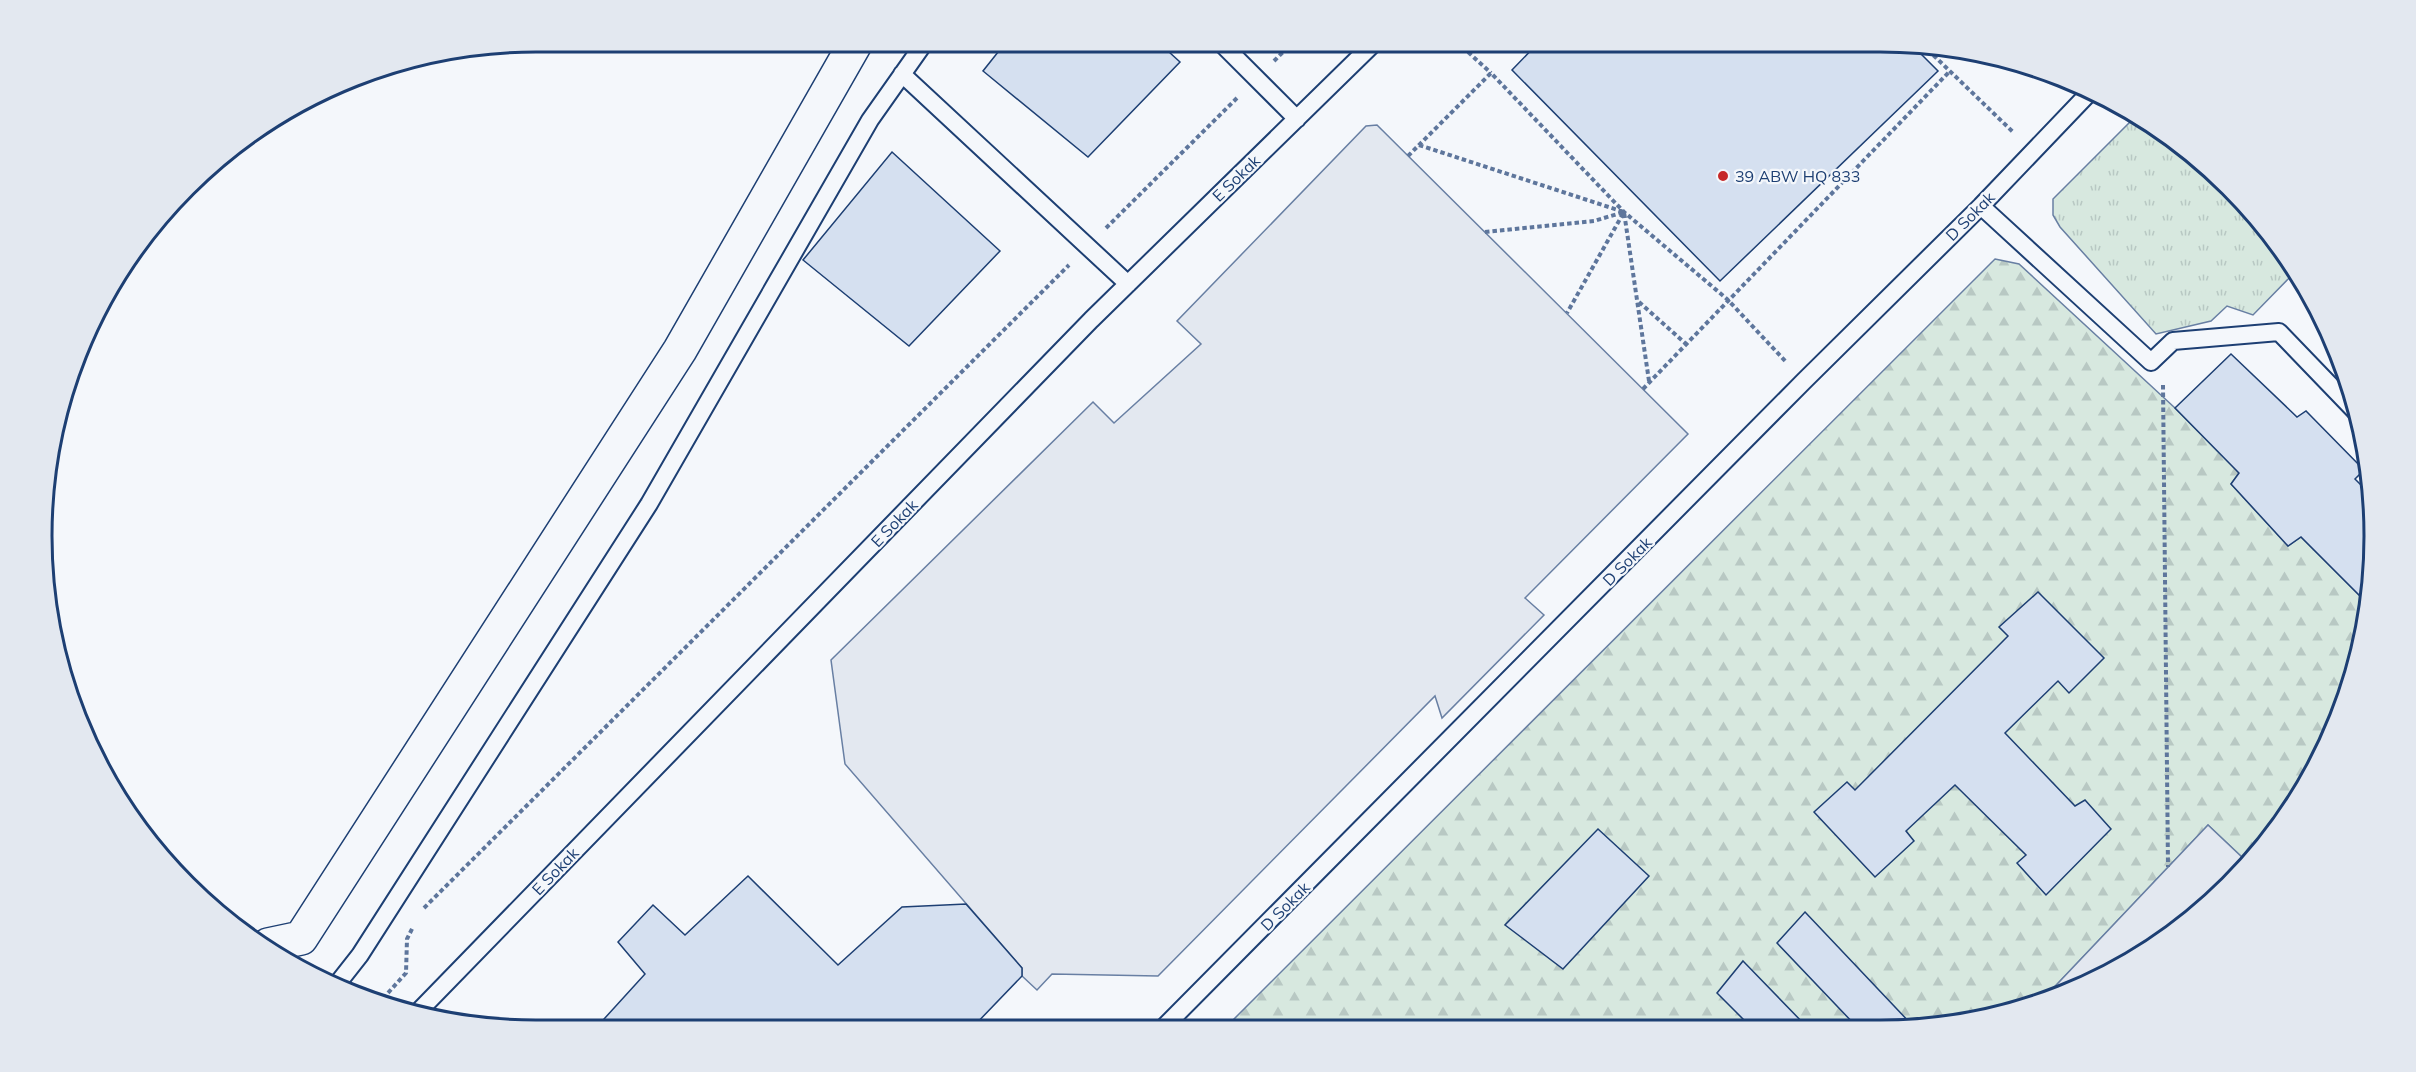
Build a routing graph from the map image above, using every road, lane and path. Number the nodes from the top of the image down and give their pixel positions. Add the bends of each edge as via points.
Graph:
1 (850, 52) edge
2 (917, 52) edge
3 (1230, 52) edge
4 (1283, 52) edge
5 (1366, 52) edge
6 (1468, 52) edge
7 (1934, 56) edge
8 (1949, 72) junction
9 (1491, 73) junction
10 (902, 74) junction
11 (1256, 78) junction
12 (2085, 98) edge
13 (1297, 119) junction
14 (1419, 145) junction
15 (2034, 152) junction
16 (1408, 156) dead end
17 (1981, 206) junction
18 (1624, 212) junction
19 (1485, 232) dead end
20 (1087, 246) junction
21 (1128, 284) junction
22 (1727, 299) junction
23 (1639, 301) junction
24 (1567, 313) dead end
25 (1685, 343) junction
26 (2162, 352) junction
27 (1804, 381) junction
28 (1650, 382) junction
29 (1643, 389) dead end
30 (2343, 399) edge
31 (2168, 867) dead end
32 (420, 912) dead end
33 (416, 921) dead end
34 (276, 943) edge
35 (341, 979) edge
36 (386, 995) edge
37 (424, 1006) edge
38 (1171, 1020) edge

1 - 34 street via 680,350 301,938
2 - 10 lane
3 - 11 lane
4 - 11 path
5 - 13 lane, E Sokak
6 - 9 path
7 - 8 path
8 - 15 path
8 - 22 path
9 - 14 path
9 - 18 path
10 - 20 lane
10 - 35 lane via 870,120 649,504
11 - 13 lane
11 - 20 path
12 - 15 lane, D Sokak
13 - 21 lane, E Sokak
14 - 16 path
14 - 18 path
15 - 17 lane, D Sokak
17 - 26 lane via 2151,362
17 - 27 lane, D Sokak
18 - 19 path via 1593,221
18 - 22 path
18 - 23 path
18 - 24 path
20 - 21 lane
20 - 32 path
21 - 37 lane, E Sokak
22 - 25 path
22 - 27 path
23 - 25 path
23 - 28 path
25 - 28 path
26 - 30 lane via 2173,341 2279,332
26 - 31 path
27 - 38 lane, D Sokak
28 - 29 path
33 - 36 path via 407,939 406,973

